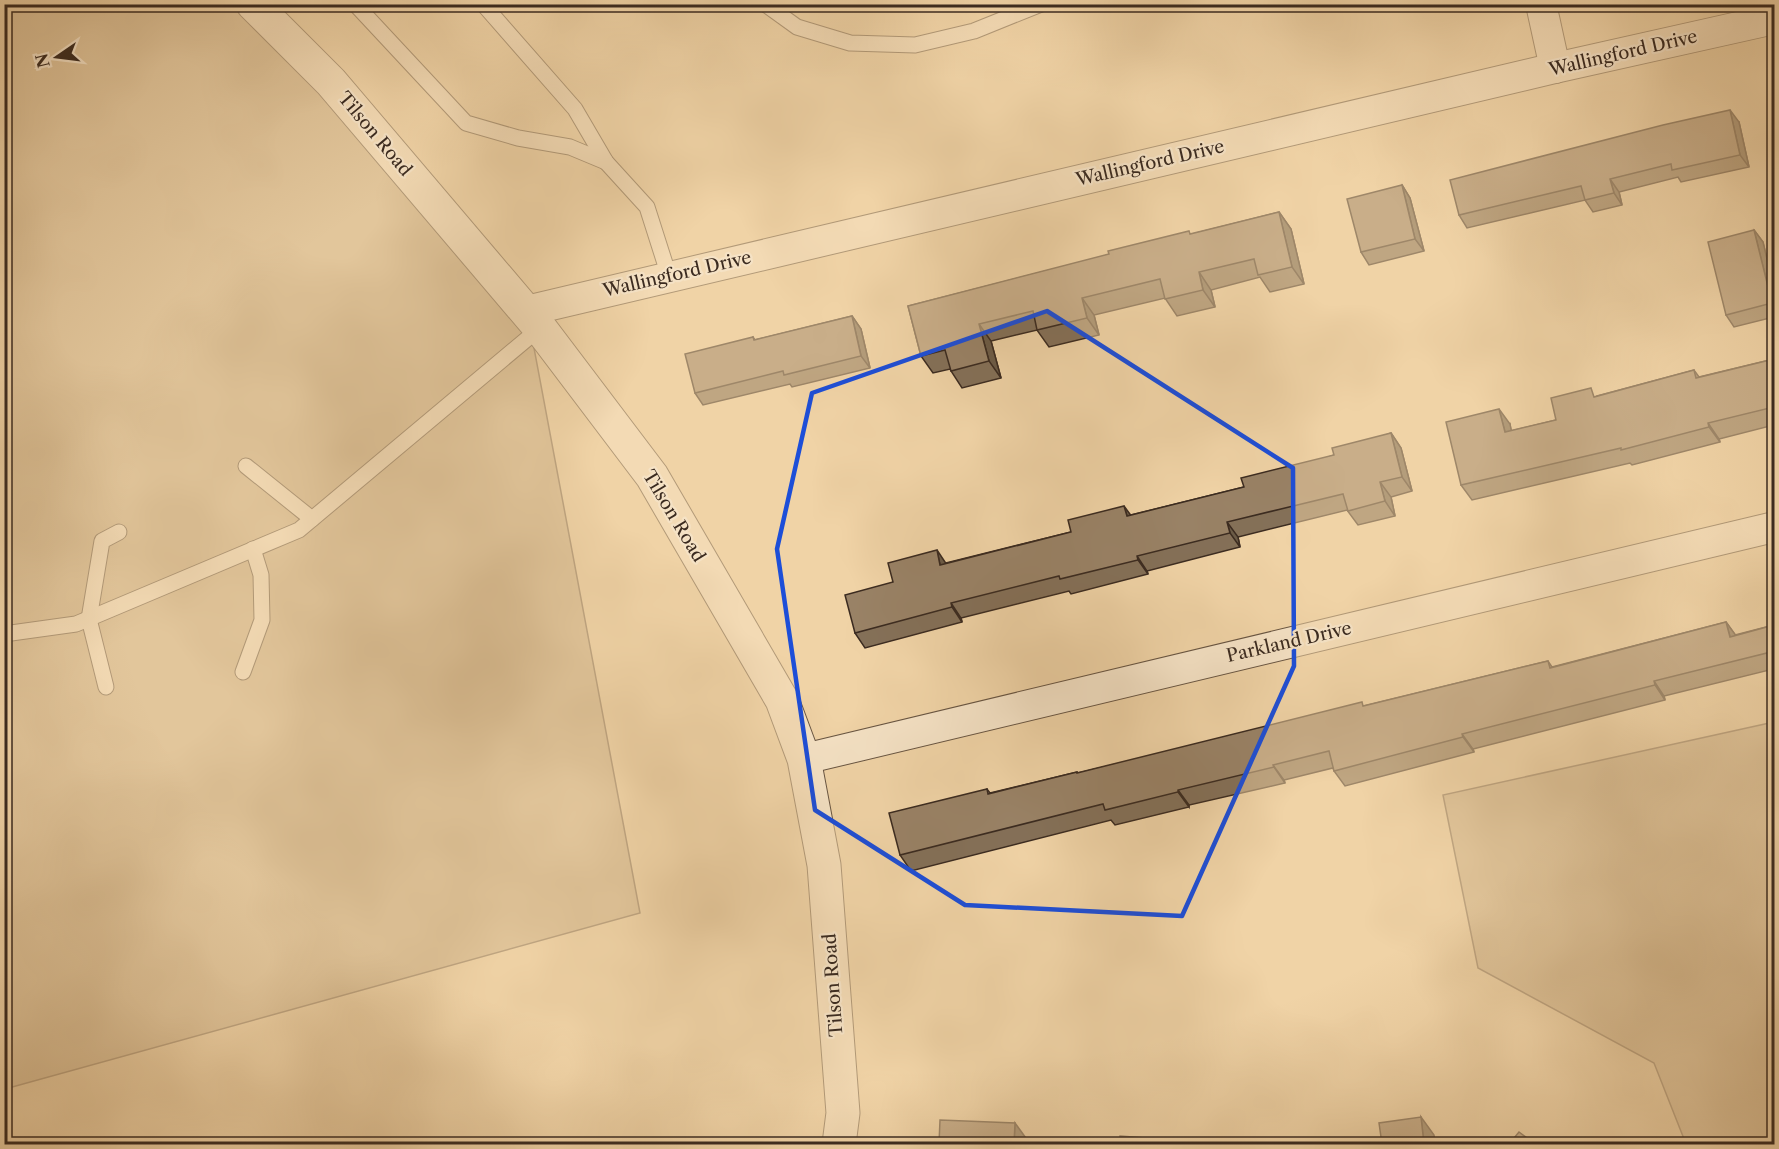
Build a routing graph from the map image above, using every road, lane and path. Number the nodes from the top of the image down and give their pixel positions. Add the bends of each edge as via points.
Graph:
1 (253, 4) edge
2 (356, 4) edge
3 (483, 4) edge
4 (765, 4) edge
5 (1009, 4) edge
6 (1041, 4) edge
7 (1541, 4) edge
8 (1024, 13) junction
9 (1774, 19) edge
10 (1555, 68) junction
11 (606, 162) junction
12 (669, 276) junction
13 (533, 320) junction
14 (246, 466) dead end
15 (312, 519) junction
16 (1774, 527) edge
17 (119, 532) dead end
18 (254, 549) junction
19 (89, 619) junction
20 (4, 634) edge
21 (243, 672) dead end
22 (106, 687) dead end
23 (804, 759) junction
24 (839, 1144) edge

1 - 13 street, Tilson Road via 331,82
2 - 11 lane via 466,123 570,147
3 - 11 lane via 575,109
4 - 8 lane via 797,27 850,43 915,45 974,31
5 - 8 lane
6 - 8 lane
7 - 10 street
9 - 10 street, Wallingford Drive
10 - 12 street, Wallingford Drive
11 - 12 lane via 647,207
12 - 13 street, Wallingford Drive
13 - 15 lane
13 - 23 street, Tilson Road via 652,476 782,700
14 - 15 lane
15 - 18 lane via 299,530
16 - 23 street, Parkland Drive
17 - 19 lane via 102,541
18 - 19 lane
18 - 21 lane via 261,575 262,620
19 - 20 lane
19 - 22 lane
23 - 24 street, Tilson Road via 824,865 843,1113

